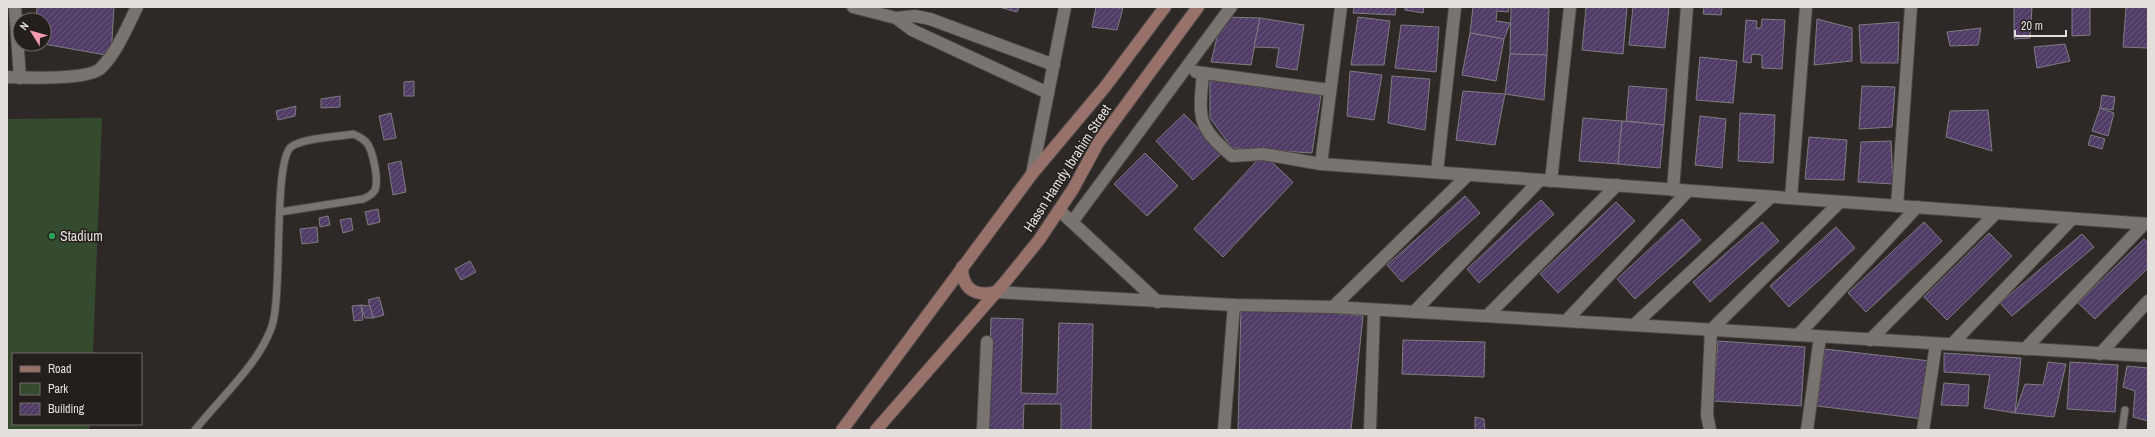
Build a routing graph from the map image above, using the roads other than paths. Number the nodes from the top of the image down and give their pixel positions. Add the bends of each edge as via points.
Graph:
1 (15, 7) edge
2 (138, 7) edge
3 (852, 7) edge
4 (1065, 7) edge
5 (1165, 7) edge
6 (1198, 7) edge
7 (1232, 7) edge
8 (1341, 7) edge
9 (1455, 7) edge
10 (1570, 7) edge
11 (1687, 7) edge
12 (1806, 7) edge
13 (1911, 7) edge
14 (916, 11) edge
15 (896, 18) junction
16 (912, 30) junction
17 (1054, 65) junction
18 (1185, 70) junction
19 (1203, 73) junction
20 (7, 77) edge
21 (20, 78) junction
22 (1330, 90) junction
23 (1048, 93) junction
24 (1321, 164) junction
25 (1437, 172) junction
26 (1032, 174) junction
27 (1468, 175) junction
28 (1546, 180) junction
29 (1617, 185) junction
30 (1673, 190) junction
31 (1688, 191) junction
32 (1771, 197) junction
33 (1791, 198) junction
34 (1840, 202) junction
35 (1897, 206) junction
36 (1917, 207) junction
37 (1059, 210) junction
38 (280, 212) junction
39 (1996, 213) junction
40 (2072, 219) junction
41 (1072, 222) junction
42 (2146, 224) edge
43 (962, 267) junction
44 (995, 292) junction
45 (2148, 301) edge
46 (1158, 302) junction
47 (1234, 305) junction
48 (1333, 307) junction
49 (1374, 310) junction
50 (1414, 312) junction
51 (1487, 316) junction
52 (1566, 321) junction
53 (1634, 325) junction
54 (1711, 330) junction
55 (1798, 335) junction
56 (1820, 336) junction
57 (1870, 340) junction
58 (987, 342) dead end
59 (1936, 344) junction
60 (1952, 344) junction
61 (2025, 349) junction
62 (2100, 354) junction
63 (2148, 356) edge
64 (2125, 410) dead end
65 (195, 430) edge
66 (842, 430) edge
67 (876, 430) edge
68 (984, 430) edge
69 (1224, 430) edge
70 (1370, 430) edge
71 (1710, 430) edge
72 (1807, 430) edge
73 (1923, 430) edge
74 (2122, 430) edge

1 - 21 street
2 - 21 street via 111,56 100,70 88,76
3 - 15 street
4 - 17 street
5 - 26 main road, Hassn Hamdy Ibrahim Street via 1105,87
6 - 37 main road, Hassn Hamdy Ibrahim Street via 1098,143
7 - 18 street
8 - 22 street
9 - 25 street
10 - 28 street
11 - 30 street
12 - 33 street
13 - 35 street
14 - 15 street
14 - 16 street
14 - 17 street via 930,19
15 - 16 street
16 - 23 street
17 - 23 street
18 - 19 street
18 - 41 street
19 - 22 street
19 - 24 street via 1199,112 1208,132 1232,156 1264,154
20 - 21 street
22 - 24 street
23 - 26 street
24 - 25 street
25 - 27 street
26 - 43 main road, Hassn Hamdy Ibrahim Street
27 - 28 street
27 - 48 street
28 - 29 street
28 - 50 street
29 - 30 street
29 - 51 street
30 - 31 street
31 - 32 street
31 - 52 street
32 - 33 street
32 - 53 street
33 - 34 street
34 - 35 street
34 - 54 street
35 - 36 street
36 - 39 street
36 - 55 street
37 - 41 street
37 - 44 main road, Hassn Hamdy Ibrahim Street
38 - 38 lane via 283,164 285,154 291,147 300,143 353,134 367,143 372,150 377,181 370,196
38 - 65 lane via 279,274 272,326 256,356
39 - 40 street
39 - 57 street
40 - 42 street
40 - 60 street
41 - 46 street
42 - 61 street
43 - 44 main road via 964,282 975,292 985,295
43 - 66 main road, Hassn Hamdy Ibrahim Street
44 - 46 street
44 - 67 main road, Hassn Hamdy Ibrahim Street
45 - 62 street
46 - 47 street
47 - 48 street
47 - 69 street
48 - 49 street
49 - 50 street
49 - 70 street
50 - 51 street
51 - 52 street
52 - 53 street
53 - 54 street
54 - 55 street
54 - 71 street via 1707,415
55 - 56 street
56 - 57 street
56 - 72 street
57 - 59 street
58 - 68 street
59 - 60 street
59 - 73 street
60 - 61 street
61 - 62 street
62 - 63 street
64 - 74 lane

